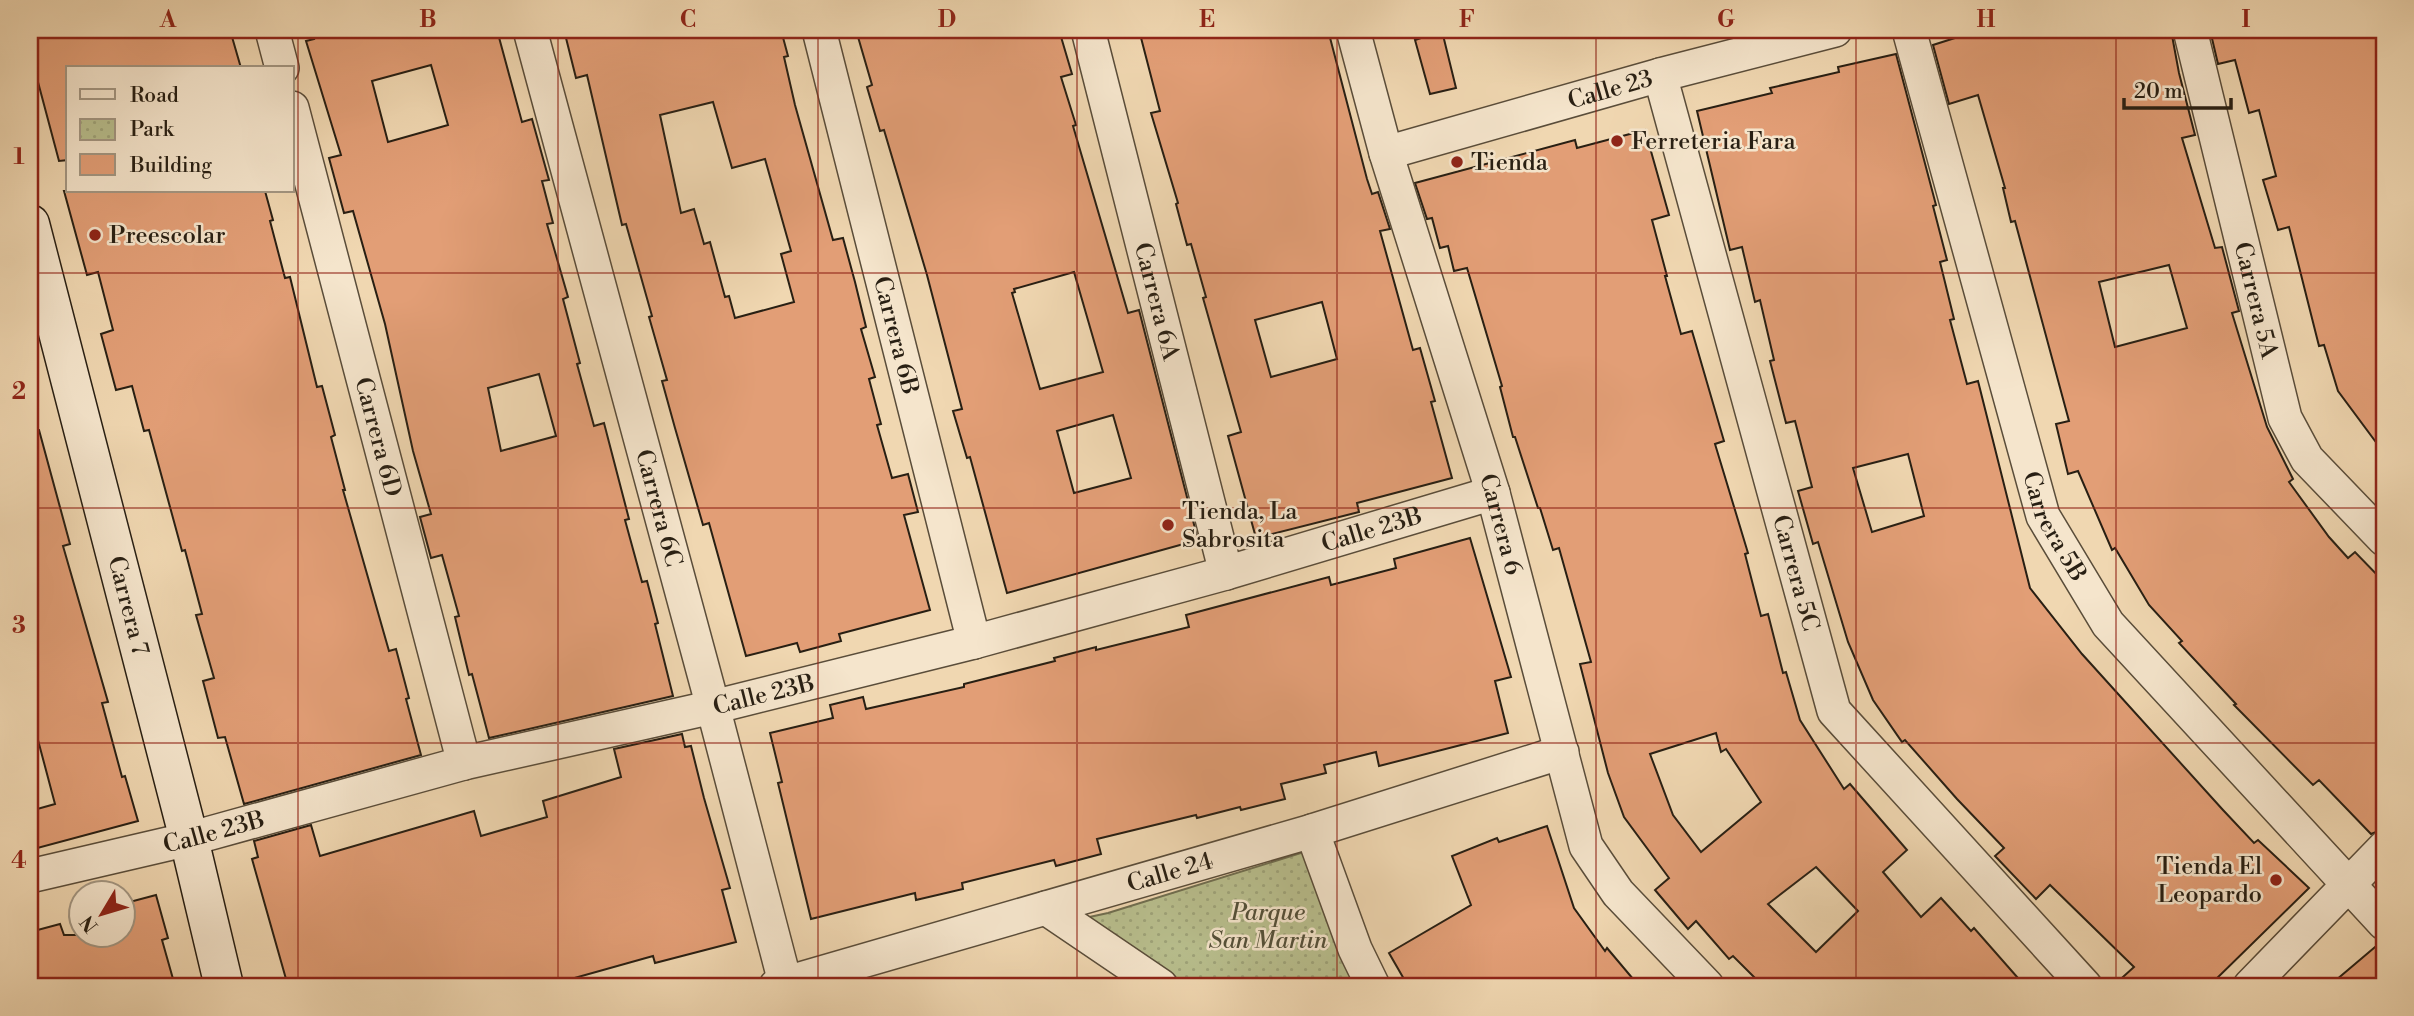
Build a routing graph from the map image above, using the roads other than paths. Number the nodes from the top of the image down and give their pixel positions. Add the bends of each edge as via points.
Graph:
1 (272, 30) edge
2 (530, 30) edge
3 (819, 30) edge
4 (1088, 30) edge
5 (1353, 30) edge
6 (1835, 30) edge
7 (1909, 30) edge
8 (2190, 30) edge
9 (1787, 36) edge
10 (281, 66) edge
11 (1660, 75) junction
12 (294, 116) edge
13 (1386, 153) junction
14 (30, 224) edge
15 (1493, 493) junction
16 (2384, 539) edge
17 (1226, 573) junction
18 (974, 642) junction
19 (713, 707) junction
20 (1562, 752) junction
21 (464, 763) junction
22 (1312, 831) junction
23 (189, 839) junction
24 (2384, 848) edge
25 (30, 876) edge
26 (2349, 884) junction
27 (1046, 908) junction
28 (2384, 923) edge
29 (224, 986) edge
30 (782, 986) edge
31 (1161, 986) edge
32 (1373, 986) edge
33 (1707, 986) edge
34 (2085, 986) edge
35 (2250, 986) edge

1 - 10 street
2 - 19 street, Carrera 6C
3 - 18 street, Carrera 6B
4 - 17 street, Carrera 6A
5 - 13 street, Carrera 6
6 - 9 street, Calle 23
7 - 26 street, Carrera 5B via 2043,516 2108,624
8 - 16 street, Carrera 5A via 2285,418 2307,459
9 - 11 street, Calle 23
11 - 13 street, Calle 23
11 - 34 street, Carrera 5C via 1834,711
12 - 21 street, Carrera 6D
13 - 15 street, Carrera 6
14 - 23 street, Carrera 7
15 - 17 street, Calle 23B
15 - 20 street, Carrera 6
17 - 18 street, Calle 23B
18 - 19 street, Calle 23B
19 - 21 street, Calle 23B
19 - 30 street, Carrera 6C
20 - 22 street, Calle 24
20 - 33 street, Carrera 6 via 1586,846 1618,893
21 - 23 street, Calle 23B
22 - 27 street, Calle 24
22 - 32 street
23 - 25 street, Calle 23B
23 - 29 street, Carrera 7
24 - 26 street
26 - 28 street, Carrera 5B
26 - 35 street
27 - 30 street, Calle 24
27 - 31 street

